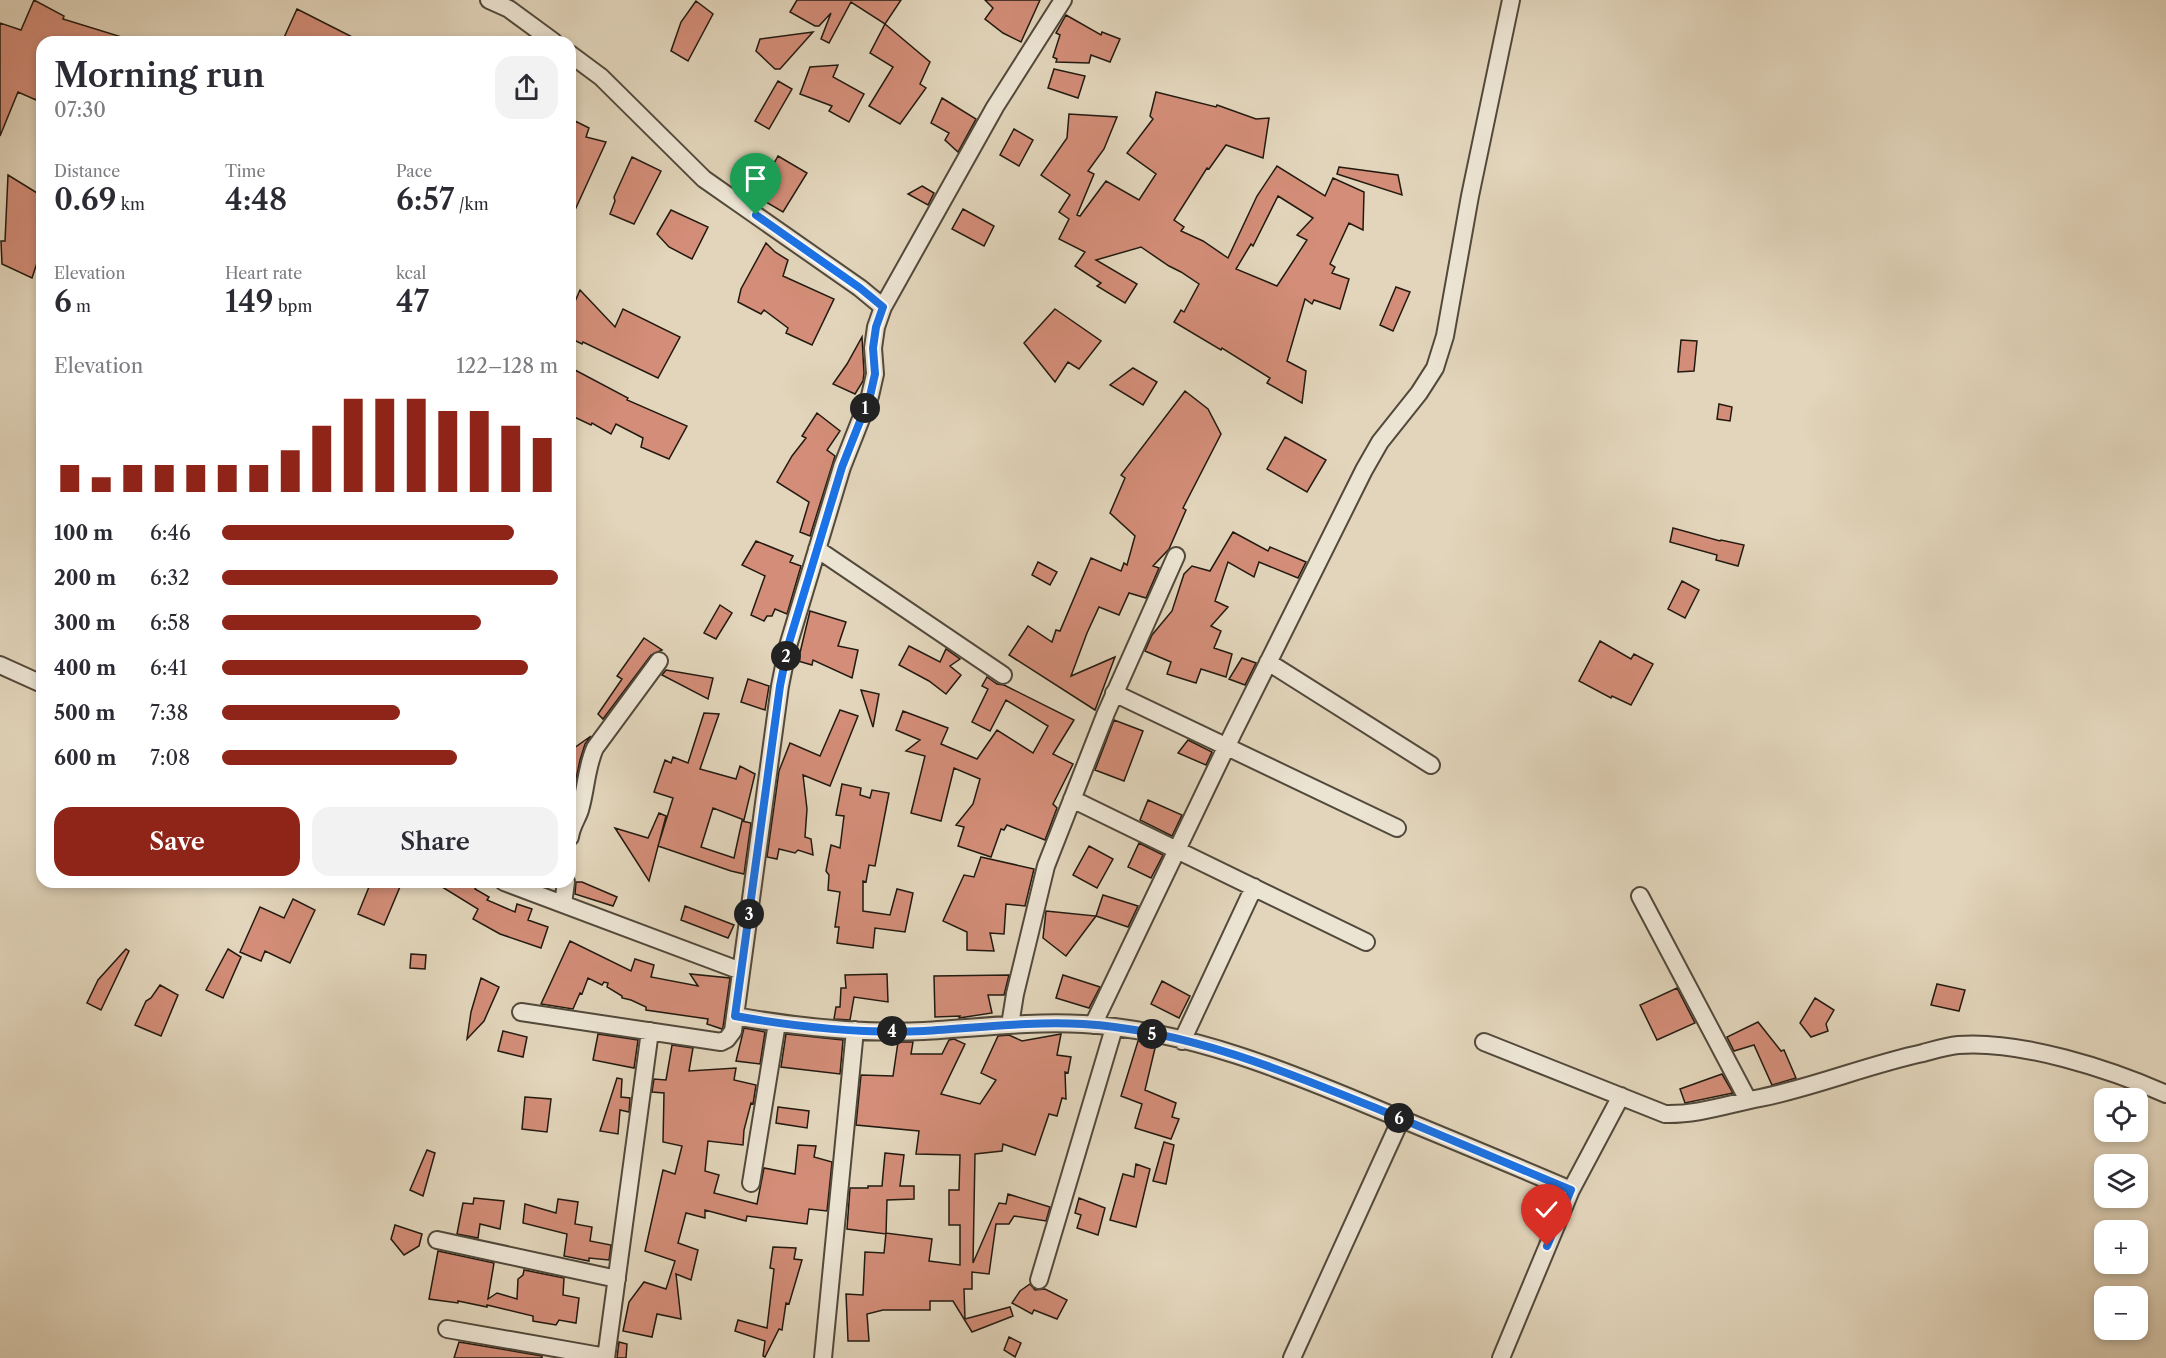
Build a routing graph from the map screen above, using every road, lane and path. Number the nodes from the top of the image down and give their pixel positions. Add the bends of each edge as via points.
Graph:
1 (489, 0) edge
2 (1063, 0) edge
3 (1511, 0) edge
4 (546, 36) edge
5 (576, 58) edge
6 (883, 307) junction
7 (817, 549) junction
8 (1176, 555) dead end
9 (659, 661) dead end
10 (1268, 662) junction
11 (0, 665) edge
12 (1003, 675) dead end
13 (36, 681) edge
14 (1114, 693) junction
15 (1226, 747) junction
16 (1431, 765) dead end
17 (1072, 798) junction
18 (576, 818) edge
19 (1397, 828) dead end
20 (1177, 850) junction
21 (520, 888) edge
22 (565, 888) edge
23 (1254, 888) junction
24 (1640, 896) dead end
25 (563, 904) junction
26 (1366, 942) dead end
27 (741, 971) junction
28 (521, 1012) dead end
29 (735, 1016) junction
30 (777, 1023) junction
31 (1010, 1025) junction
32 (1093, 1025) junction
33 (1114, 1028) junction
34 (855, 1030) junction
35 (650, 1031) junction
36 (1182, 1041) junction
37 (1484, 1042) dead end
38 (2166, 1094) edge
39 (1621, 1096) junction
40 (1748, 1100) junction
41 (1401, 1119) junction
42 (751, 1183) dead end
43 (1571, 1190) junction
44 (437, 1240) dead end
45 (617, 1279) junction
46 (1039, 1280) dead end
47 (447, 1329) dead end
48 (606, 1358) edge
49 (823, 1358) edge
50 (1292, 1358) edge
51 (1500, 1358) edge

1 - 4 street via 509,9
2 - 6 street via 995,107
3 - 10 street via 1445,336 1435,368 1380,441
5 - 6 street via 601,77 704,179
6 - 7 street via 876,327 875,374 870,396 842,467
7 - 12 street
7 - 27 street via 780,686
8 - 14 street
9 - 18 street via 594,748
10 - 15 street
10 - 16 street
11 - 13 street
14 - 15 street
14 - 17 street
15 - 19 street
15 - 20 street
17 - 20 street
17 - 31 street via 1046,866
20 - 23 street
20 - 32 street
21 - 25 street
22 - 25 street
23 - 26 street
23 - 36 street
24 - 40 street
25 - 27 street
27 - 29 street
28 - 35 street
29 - 30 street
29 - 35 street via 733,1031 721,1042
30 - 34 street
30 - 42 street
31 - 32 street
31 - 34 street via 924,1031
32 - 33 street
33 - 36 street
33 - 46 street
34 - 49 street
35 - 45 street
36 - 41 street via 1291,1073
37 - 39 street
38 - 40 street via 2102,1068 2036,1052 1995,1045 1958,1045
39 - 40 street via 1665,1114 1686,1115
39 - 43 street
41 - 43 street
41 - 50 street
43 - 51 street
44 - 45 street
45 - 48 street
47 - 48 street

